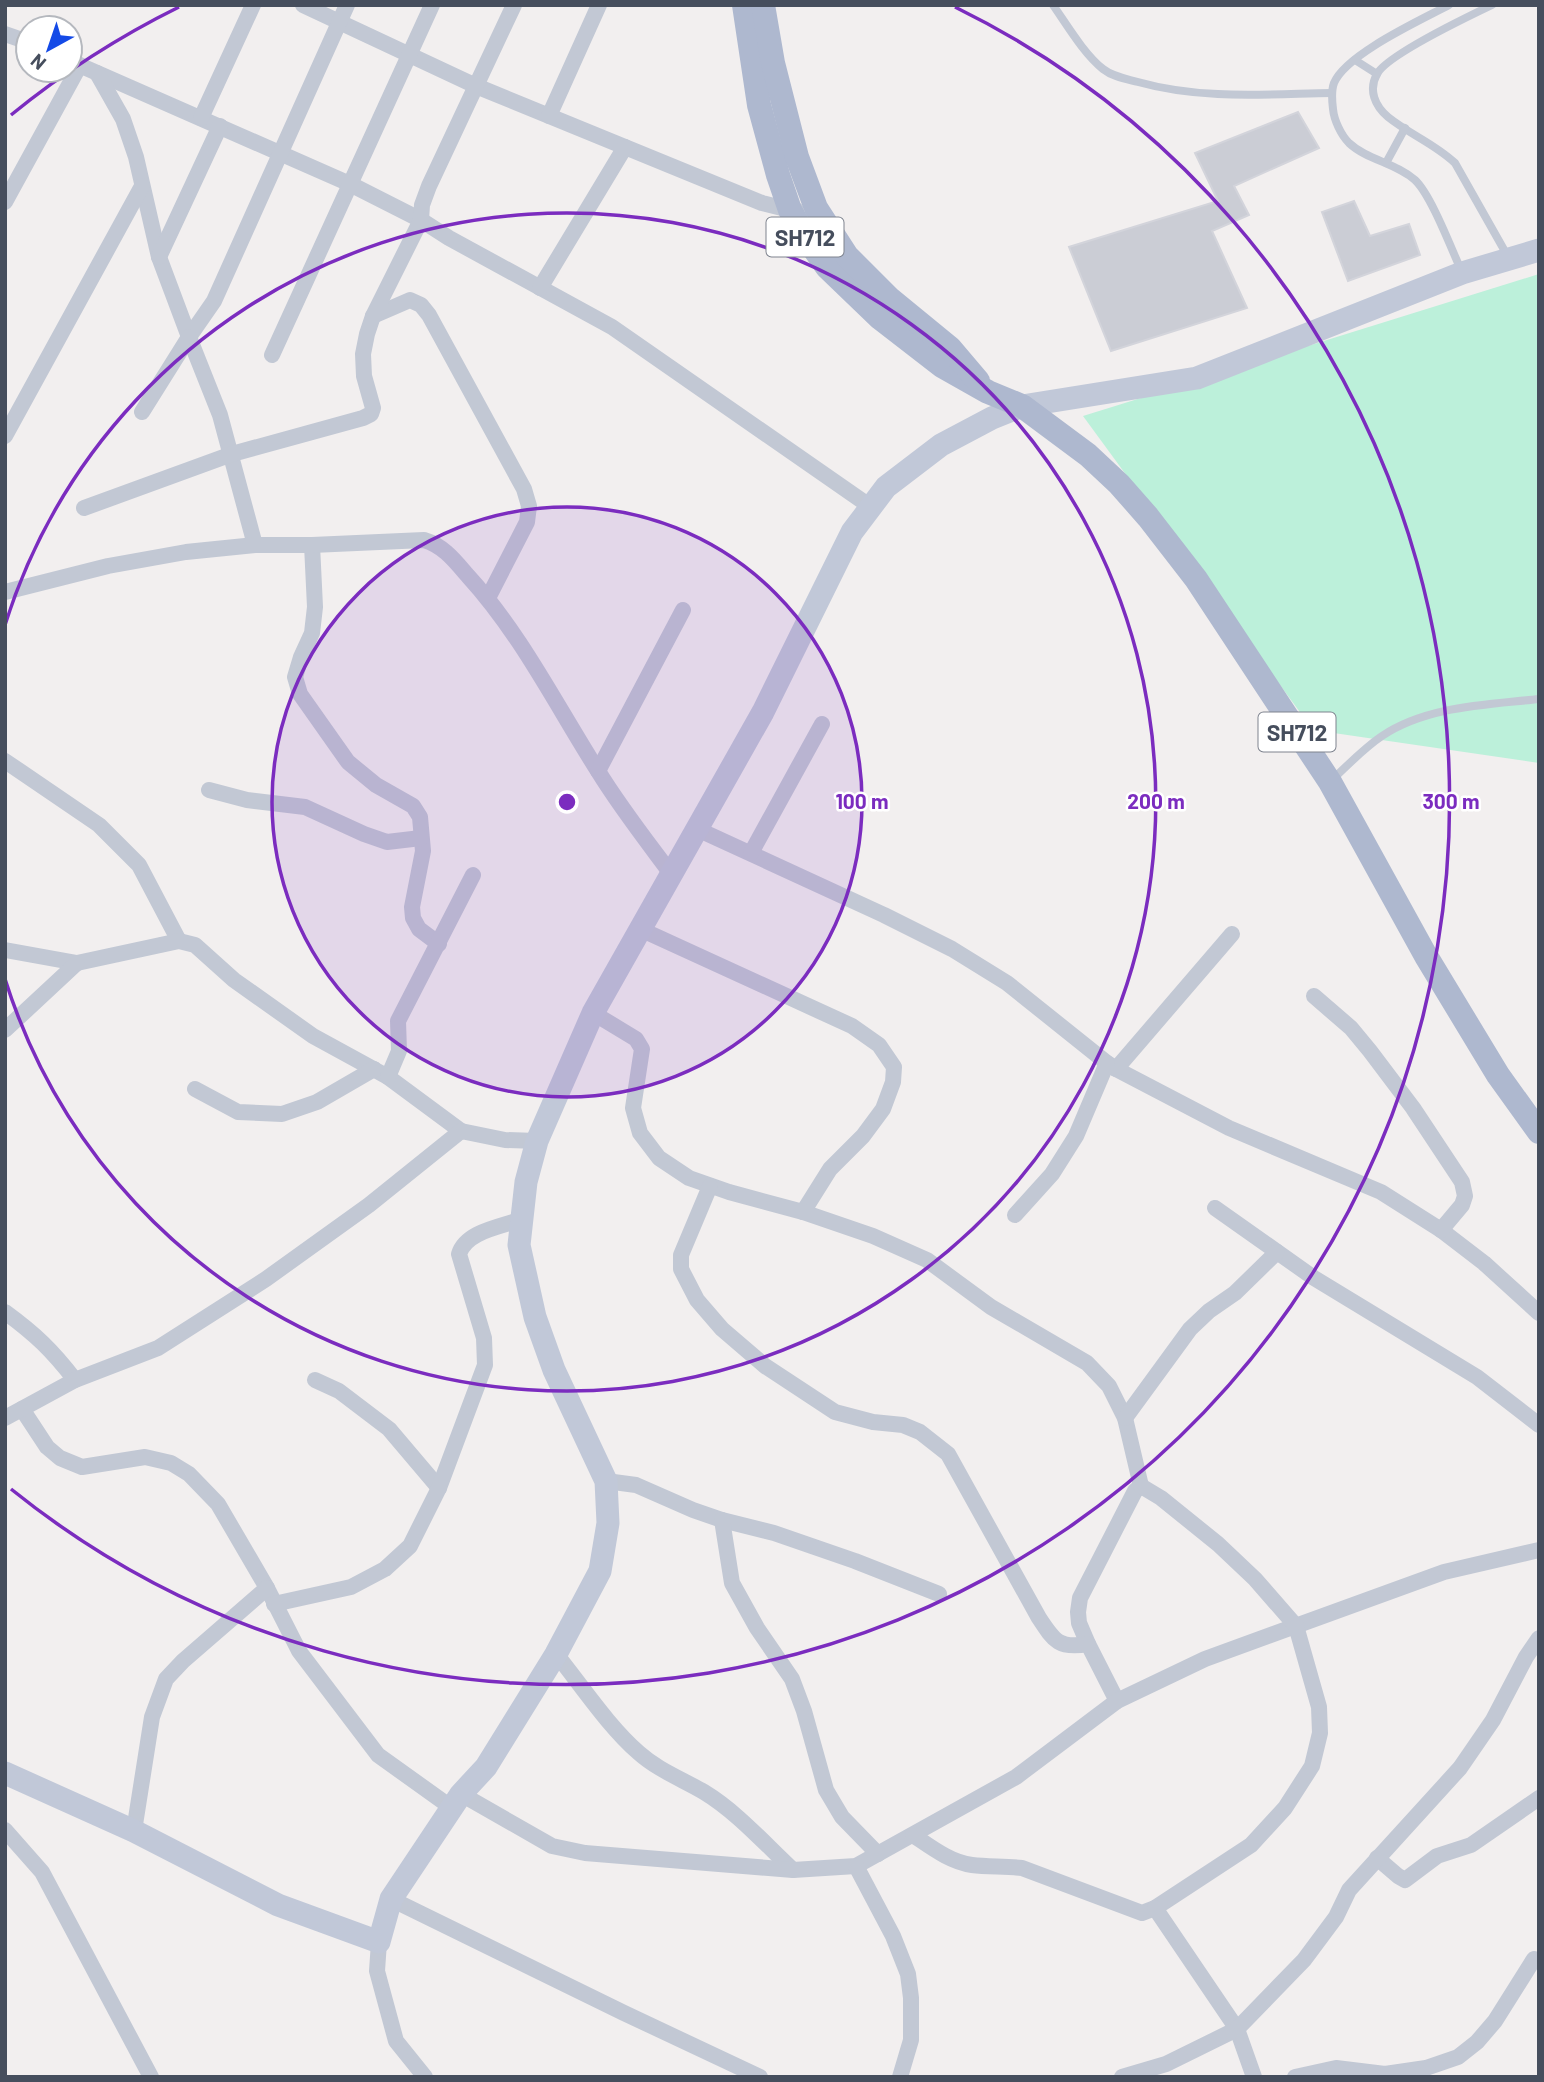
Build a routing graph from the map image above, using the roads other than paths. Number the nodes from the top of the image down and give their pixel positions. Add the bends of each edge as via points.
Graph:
1 (253, 5) edge
2 (303, 5) edge
3 (347, 5) edge
4 (432, 5) edge
5 (514, 5) edge
6 (599, 5) edge
7 (744, 5) edge
8 (763, 5) edge
9 (1053, 5) edge
10 (1449, 5) edge
11 (1492, 5) edge
12 (340, 23) junction
13 (408, 54) junction
14 (1355, 60) junction
15 (84, 67) edge
16 (97, 73) junction
17 (1377, 74) junction
18 (64, 84) edge
19 (476, 86) junction
20 (1332, 93) junction
21 (549, 116) junction
22 (201, 118) junction
23 (220, 126) junction
24 (1405, 128) junction
25 (625, 147) junction
26 (280, 153) junction
27 (1386, 163) junction
28 (350, 184) junction
29 (142, 186) junction
30 (5, 202) edge
31 (816, 208) junction
32 (790, 210) junction
33 (421, 220) junction
34 (1539, 250) edge
35 (159, 257) junction
36 (1510, 260) junction
37 (1462, 273) junction
38 (540, 288) junction
39 (373, 316) junction
40 (189, 337) junction
41 (272, 355) dead end
42 (988, 392) junction
43 (1022, 406) junction
44 (142, 412) dead end
45 (5, 436) edge
46 (232, 454) junction
47 (871, 507) junction
48 (84, 508) dead end
49 (255, 545) junction
50 (312, 545) junction
51 (5, 593) edge
52 (488, 598) junction
53 (683, 610) dead end
54 (1539, 699) edge
55 (822, 724) dead end
56 (5, 761) edge
57 (598, 771) junction
58 (1330, 782) junction
59 (209, 790) dead end
60 (697, 830) junction
61 (421, 838) junction
62 (751, 853) junction
63 (473, 875) dead end
64 (671, 875) junction
65 (640, 929) junction
66 (1232, 933) dead end
67 (178, 941) junction
68 (439, 944) junction
69 (5, 950) edge
70 (77, 963) junction
71 (1314, 996) dead end
72 (593, 1013) junction
73 (5, 1030) edge
74 (1112, 1066) junction
75 (381, 1073) junction
76 (195, 1089) dead end
77 (461, 1131) junction
78 (1539, 1132) edge
79 (537, 1141) junction
80 (710, 1186) junction
81 (1215, 1208) dead end
82 (803, 1212) junction
83 (1015, 1214) dead end
84 (522, 1219) junction
85 (1441, 1230) junction
86 (1277, 1252) junction
87 (5, 1312) edge
88 (1539, 1313) edge
89 (75, 1380) junction
90 (314, 1380) dead end
91 (22, 1409) junction
92 (5, 1418) edge
93 (1125, 1418) junction
94 (1539, 1425) edge
95 (606, 1481) junction
96 (1141, 1486) junction
97 (439, 1488) junction
98 (722, 1520) junction
99 (1539, 1549) edge
100 (267, 1588) junction
101 (939, 1594) dead end
102 (274, 1604) junction
103 (1296, 1626) junction
104 (1539, 1638) edge
105 (1087, 1644) junction
106 (556, 1654) junction
107 (1117, 1701) junction
108 (5, 1773) edge
109 (1539, 1798) edge
110 (456, 1801) junction
111 (5, 1830) edge
112 (134, 1831) junction
113 (913, 1835) junction
114 (878, 1854) junction
115 (1377, 1858) junction
116 (856, 1866) junction
117 (793, 1870) junction
118 (391, 1899) junction
119 (1155, 1908) junction
120 (379, 1942) junction
121 (1534, 1959) dead end
122 (1237, 2029) junction
123 (150, 2077) edge
124 (425, 2077) edge
125 (760, 2077) edge
126 (900, 2077) edge
127 (1122, 2077) edge
128 (1254, 2077) edge
129 (1295, 2077) edge

1 - 22 street
2 - 12 street
3 - 12 street
4 - 13 street
5 - 19 street
6 - 21 street
7 - 32 main road, SH712 via 759,105
8 - 31 main road, SH712 via 797,157
9 - 20 lane via 1095,61 1117,76 1164,90 1221,95
10 - 14 lane via 1380,41
11 - 17 lane via 1392,59
12 - 13 street
12 - 26 street
13 - 19 street
13 - 28 street
14 - 17 lane
14 - 20 lane via 1338,77
15 - 16 street
16 - 22 street
16 - 29 street via 123,119
17 - 24 lane via 1372,93 1376,104
18 - 30 street
19 - 21 street
19 - 33 street via 429,186
20 - 27 lane via 1334,116 1344,137
21 - 25 street
22 - 23 street
23 - 26 street
23 - 35 street
24 - 27 lane
24 - 36 lane via 1454,163
25 - 32 street
25 - 38 street
26 - 28 street
26 - 40 street via 214,301
27 - 37 lane via 1423,189
28 - 33 street
28 - 41 street
29 - 35 street
29 - 45 street
31 - 32 street
31 - 42 main road, SH712 via 847,256 950,348
32 - 42 main road, SH712 via 827,267 880,318 942,366
33 - 38 street
33 - 39 street
34 - 36 street
35 - 40 street
36 - 37 street
37 - 43 street via 1197,378
38 - 47 street via 612,327
39 - 46 street via 363,354 371,414
39 - 52 street via 410,300 421,305 524,489 527,522
40 - 44 street
40 - 46 street
42 - 43 main road, SH712
43 - 47 street via 941,445 886,487
43 - 58 main road, SH712 via 1088,455 1148,517 1196,579
46 - 48 street
46 - 49 street
47 - 60 street via 852,533 763,712
49 - 50 street
49 - 51 street via 108,566
50 - 52 street via 424,540 448,553
50 - 61 street via 315,607 312,634 295,677 300,694 348,762 376,785 414,806 420,817
52 - 57 street
53 - 57 street
54 - 58 lane via 1459,708 1420,718 1385,734
55 - 62 street
56 - 67 street via 99,825 139,865
57 - 64 street
58 - 78 main road, SH712 via 1426,956 1498,1075
59 - 61 street via 305,807 387,842
60 - 62 street
60 - 64 street
61 - 68 street via 413,918 419,929
62 - 74 street via 952,949 1007,983
63 - 68 street
64 - 65 street
65 - 72 street
65 - 82 street via 852,1026 879,1045 894,1067 883,1109 830,1169
66 - 74 street
67 - 70 street
67 - 75 street via 195,945 234,980 313,1035
68 - 75 street via 398,1021 399,1051
69 - 70 street
70 - 73 street
71 - 85 street via 1370,1051 1462,1182 1462,1205
72 - 79 street
72 - 80 street via 636,1039 642,1049 633,1108 640,1133 659,1158
74 - 83 street via 1052,1174
74 - 85 street via 1229,1128 1381,1192
75 - 76 street via 282,1114 238,1112
75 - 77 street
77 - 79 street
77 - 89 street via 266,1279 158,1348
79 - 84 street
80 - 82 street
80 - 105 street via 681,1255 681,1269 697,1300 765,1366 835,1412 902,1425 920,1432 948,1454 1050,1634 1071,1647
81 - 86 street
82 - 93 street via 928,1260 991,1307 1087,1363 1109,1386
84 - 95 street via 519,1245 535,1317 554,1370
84 - 97 street via 461,1245 459,1254 484,1338 485,1365
85 - 88 street
86 - 93 street via 1190,1329
86 - 94 street via 1477,1377
87 - 89 street via 55,1353
89 - 91 street
90 - 97 street via 339,1391 389,1429
91 - 92 street
91 - 100 street via 47,1447 82,1467 145,1457 171,1463 189,1474 218,1504
93 - 96 street
95 - 98 street via 636,1485
95 - 106 street via 608,1523 600,1570
96 - 103 street via 1219,1544
96 - 105 street via 1080,1598 1079,1623
97 - 102 street via 410,1546 385,1569 351,1587
98 - 101 street via 774,1533
98 - 114 street via 732,1583 792,1679 826,1790 842,1817
99 - 103 street via 1444,1572
100 - 102 street
100 - 112 street via 166,1679 152,1717
102 - 110 street via 299,1651 378,1755
103 - 107 street via 1205,1659
103 - 119 street via 1319,1707 1320,1733 1312,1766 1285,1808 1251,1845
104 - 115 street via 1460,1768
105 - 107 street
106 - 110 street via 486,1767
106 - 117 street via 639,1753 705,1793
107 - 113 street via 1016,1777
108 - 112 street
109 - 115 street via 1471,1845 1437,1856 1405,1880
110 - 117 street via 552,1846 585,1853
110 - 118 street
111 - 123 street via 42,1872
112 - 120 street via 278,1905
113 - 114 street
113 - 119 street via 951,1859 970,1865 1022,1868 1142,1913
114 - 116 street
115 - 122 street via 1349,1890 1336,1917 1304,1960
116 - 117 street
116 - 126 street via 908,1975 911,2040
118 - 120 street
118 - 125 street
119 - 122 street
120 - 124 street via 377,1971 396,2041
121 - 129 street via 1496,2021 1458,2057 1385,2074 1336,2068
122 - 127 street via 1166,2064
122 - 128 street

